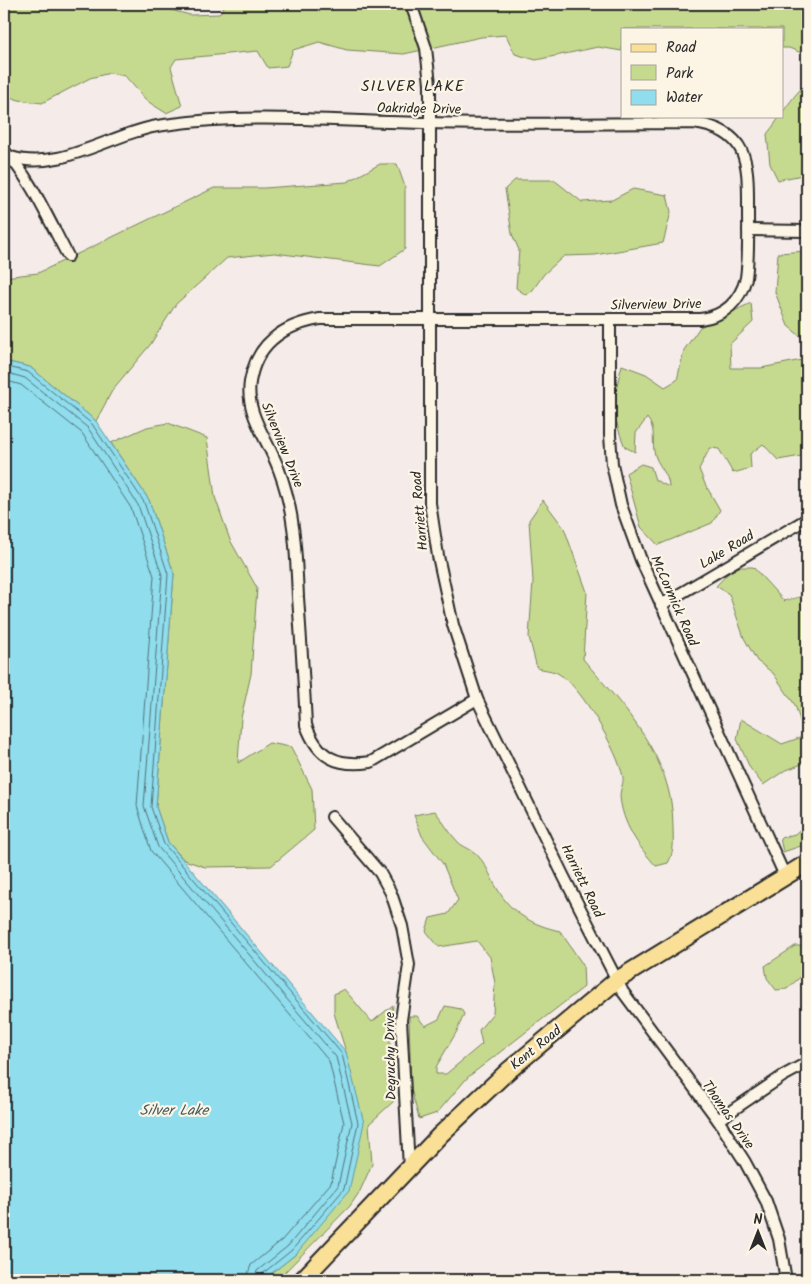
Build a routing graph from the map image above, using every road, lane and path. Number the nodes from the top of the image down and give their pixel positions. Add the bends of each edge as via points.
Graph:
1 (411, 4) edge
2 (429, 123) junction
3 (7, 154) edge
4 (748, 230) junction
5 (807, 231) edge
6 (68, 256) dead end
7 (429, 318) junction
8 (610, 319) junction
9 (807, 518) edge
10 (661, 605) junction
11 (477, 699) junction
12 (332, 816) dead end
13 (807, 862) edge
14 (785, 876) junction
15 (617, 980) junction
16 (807, 1064) edge
17 (718, 1120) junction
18 (408, 1168) junction
19 (302, 1280) edge
20 (786, 1280) edge

1 - 2 street, Harriett Road via 429,66
2 - 3 street, Oakridge Drive via 202,121 148,128 51,160 22,161
2 - 4 street, Oakridge Drive via 711,125 732,137 744,153 748,170
2 - 7 street, Harriett Road
3 - 6 street
4 - 5 street
4 - 8 street, Silverview Drive via 748,270 744,286 738,299 726,311 700,319
7 - 8 street, Silverview Drive
7 - 11 street, Harriett Road via 430,503 451,618
7 - 11 street, Silverview Drive via 299,322 281,331 255,362 250,382 250,406 279,470 293,519 306,725 312,743 323,754 340,763 371,762
8 - 10 street, McCormick Road via 610,435 615,480 634,544
9 - 10 street, Lake Road
10 - 14 street, McCormick Road
11 - 15 street, Harriett Road
12 - 18 street, Degruchy Drive via 380,873 402,926 409,965 401,1020
13 - 14 main road, Kent Road
14 - 15 main road, Kent Road
15 - 17 street, Thomas Drive via 622,992
15 - 18 main road, Kent Road via 508,1071
16 - 17 street via 783,1076
17 - 20 street, Thomas Drive via 766,1201 779,1239
18 - 19 main road, Kent Road

